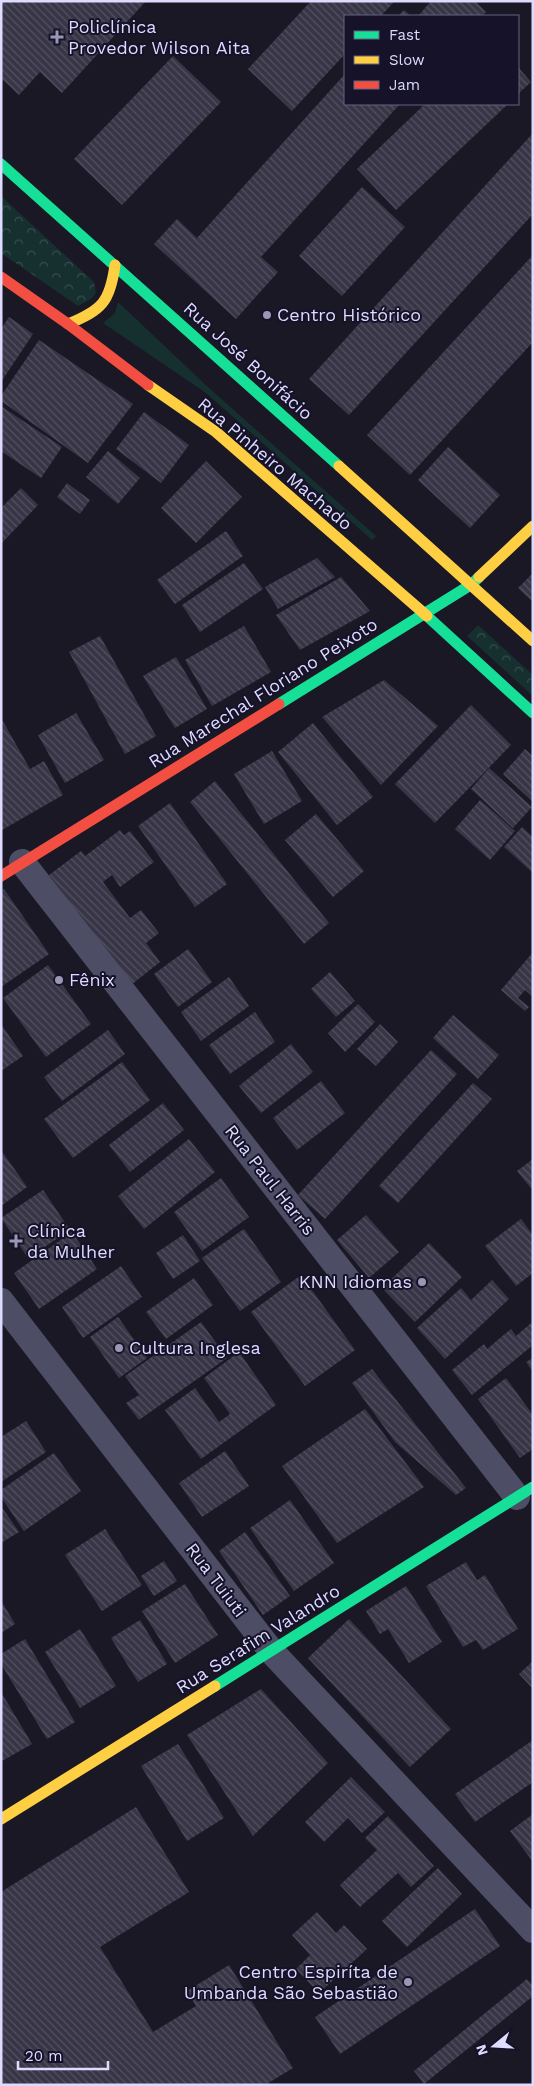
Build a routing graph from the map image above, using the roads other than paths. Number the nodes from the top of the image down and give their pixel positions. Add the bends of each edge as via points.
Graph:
1 (1, 164) edge
2 (115, 266) junction
3 (1, 277) edge
4 (68, 324) junction
5 (533, 526) edge
6 (472, 584) junction
7 (425, 614) junction
8 (533, 641) edge
9 (533, 713) edge
10 (12, 869) edge
11 (1, 1301) edge
12 (525, 1492) edge
13 (272, 1652) junction
14 (1, 1820) edge
15 (533, 1930) edge

1 - 2 main road, Rua José Bonifácio
2 - 4 main road via 112,290 102,307
2 - 6 main road, Rua José Bonifácio
3 - 4 main road, Rua Pinheiro Machado
4 - 7 main road, Rua Pinheiro Machado via 216,432
5 - 6 main road, Rua Marechal Floriano Peixoto
6 - 7 main road, Rua Marechal Floriano Peixoto
6 - 8 main road, Rua José Bonifácio
7 - 9 main road, Rua Pinheiro Machado
7 - 10 main road, Rua Marechal Floriano Peixoto
10 - 12 street, Rua Paul Harris
11 - 13 street, Rua Tuiuti
12 - 13 main road, Rua Serafim Valandro
13 - 14 main road, Rua Serafim Valandro
13 - 15 street, Rua Tuiuti

